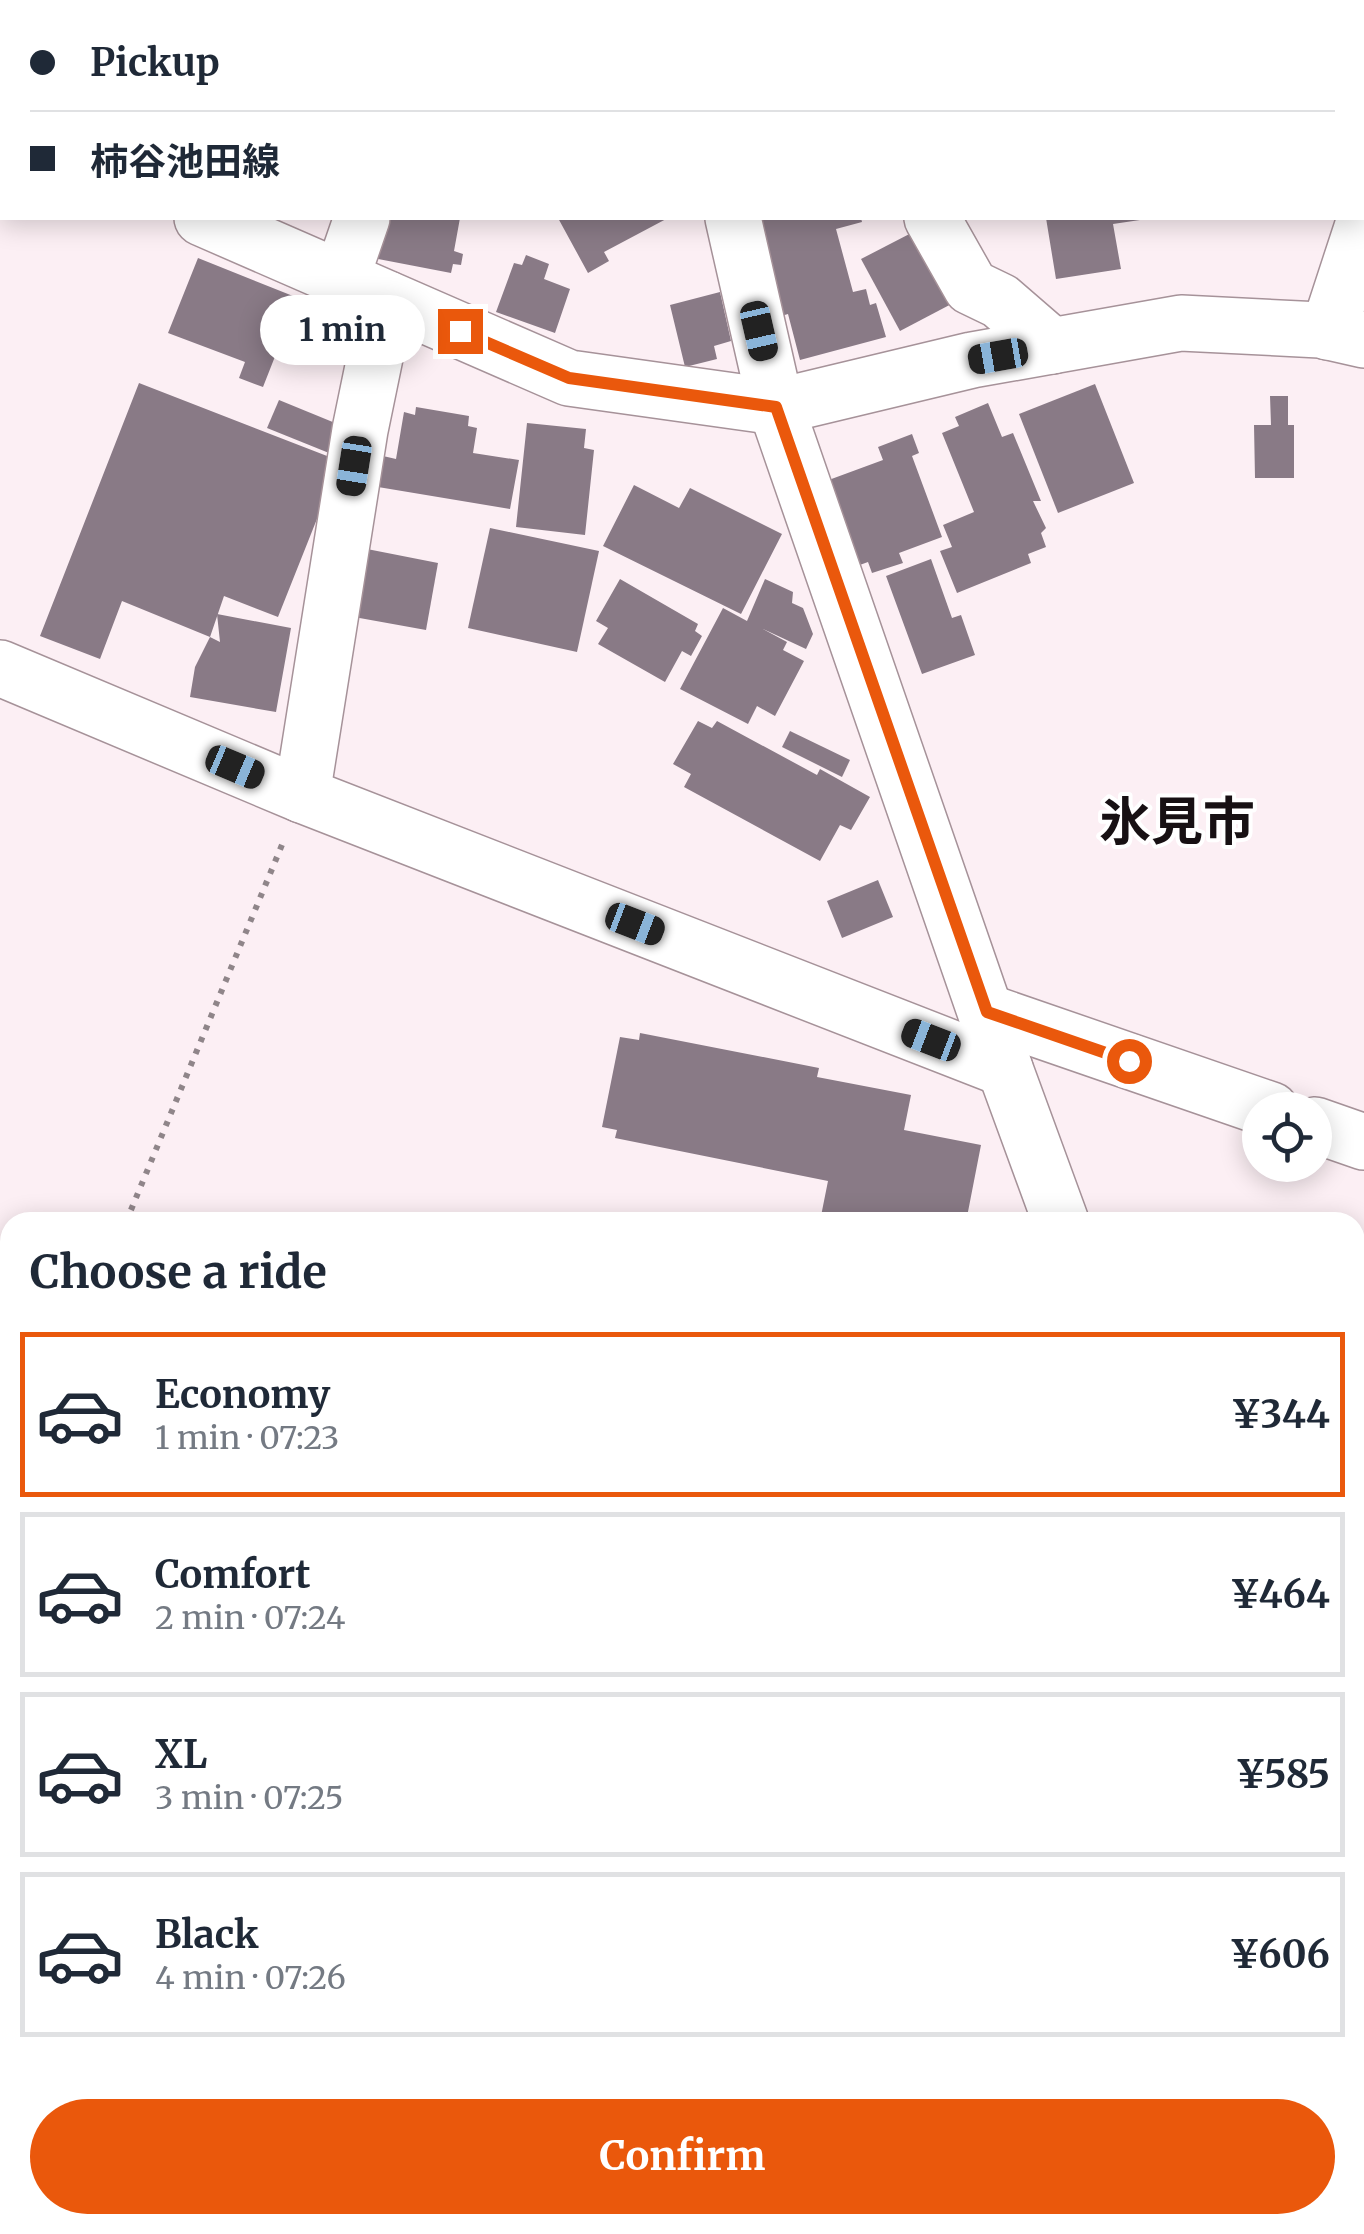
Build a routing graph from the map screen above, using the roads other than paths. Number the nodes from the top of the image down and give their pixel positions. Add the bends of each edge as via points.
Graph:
1 (207, 220) edge
2 (362, 220) edge
3 (734, 220) edge
4 (933, 220) edge
5 (1364, 222) edge
6 (364, 289) junction
7 (1346, 336) edge
8 (1052, 346) junction
9 (776, 407) junction
10 (0, 668) edge
11 (302, 795) junction
12 (987, 1012) junction
13 (1005, 1068) junction
14 (1242, 1100) edge
15 (1332, 1131) edge
16 (1364, 1142) edge
17 (1057, 1212) edge

1 - 6 street
2 - 6 street
3 - 9 street
4 - 8 street via 971,287 1000,301
5 - 7 street
6 - 9 street via 569,378
6 - 11 street via 360,430
7 - 8 street via 1181,323
8 - 9 street
9 - 12 street
10 - 11 street
11 - 13 street
12 - 13 street
12 - 14 street
13 - 17 street
15 - 16 street

